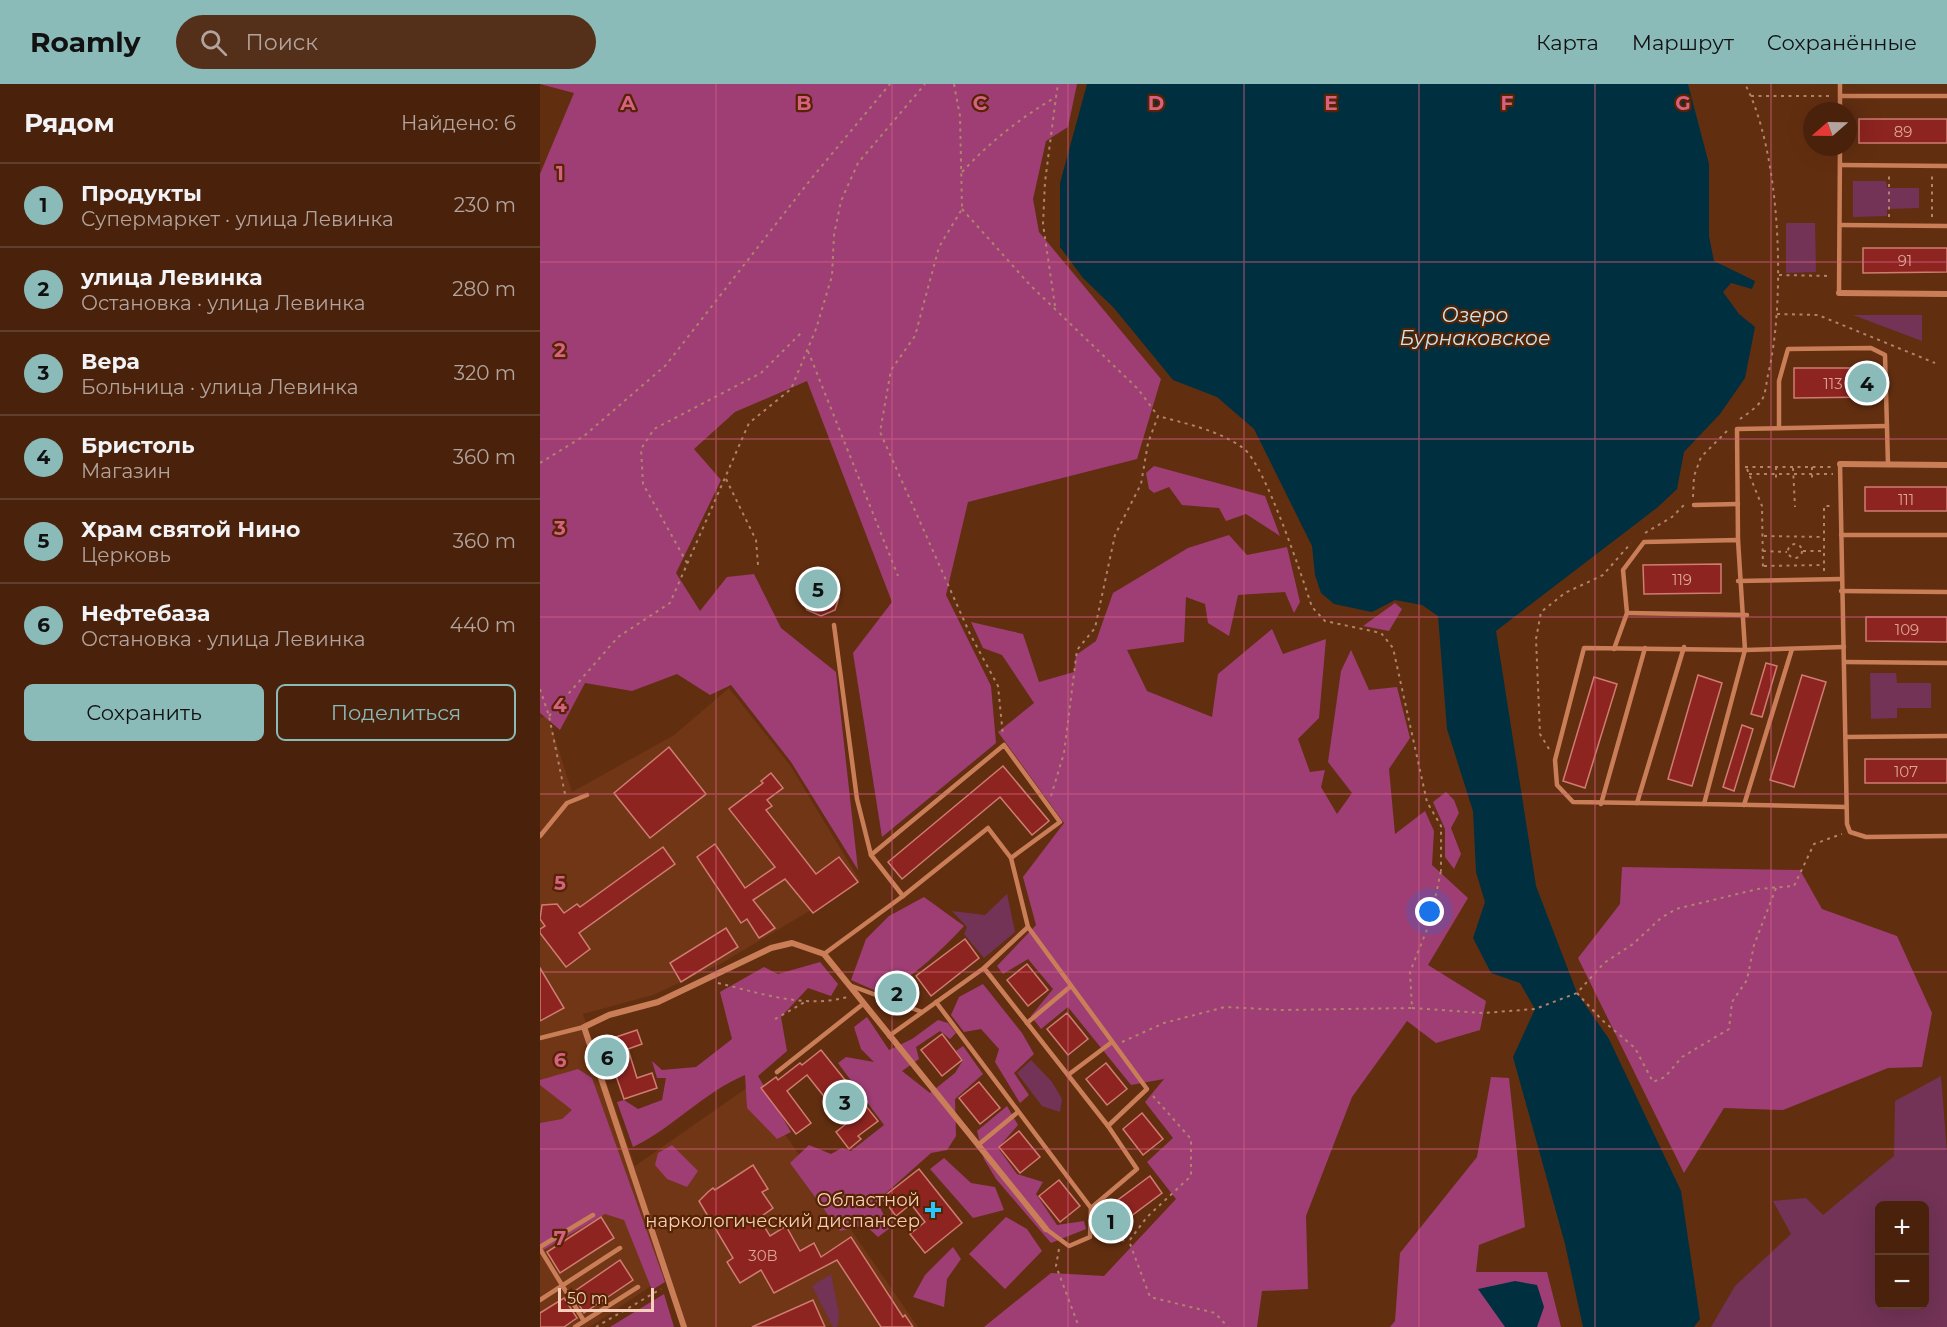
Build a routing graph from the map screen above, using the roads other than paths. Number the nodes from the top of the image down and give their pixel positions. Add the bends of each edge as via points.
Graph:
1 (1840, 84) edge
2 (1840, 96) junction
3 (1947, 96) edge
4 (1840, 102) edge
5 (1840, 156) edge
6 (1840, 165) junction
7 (1947, 166) edge
8 (1840, 225) junction
9 (1947, 226) edge
10 (1839, 293) joint
11 (1947, 294) edge
12 (1887, 426) junction
13 (1779, 428) junction
14 (1840, 464) joint
15 (1888, 465) junction
16 (1947, 465) edge
17 (1737, 504) junction
18 (1694, 505) dead end
19 (1841, 535) junction
20 (1947, 535) edge
21 (1738, 540) junction
22 (1841, 579) junction
23 (1738, 581) junction
24 (1841, 591) junction
25 (1947, 592) edge
26 (1627, 613) junction
27 (1747, 615) dead end
28 (1741, 616) junction
29 (834, 625) dead end
30 (1844, 647) junction
31 (1645, 648) junction
32 (1684, 648) junction
33 (1614, 649) junction
34 (1792, 649) junction
35 (1744, 650) junction
36 (1845, 662) junction
37 (1947, 663) edge
38 (1947, 736) edge
39 (1847, 737) junction
40 (587, 795) dead end
41 (1637, 803) junction
42 (1601, 804) junction
43 (1704, 804) junction
44 (1744, 805) junction
45 (1846, 807) junction
46 (540, 836) edge
47 (1947, 836) edge
48 (871, 855) junction
49 (1011, 858) junction
50 (903, 897) junction
51 (1028, 927) junction
52 (824, 954) junction
53 (984, 968) junction
54 (847, 984) junction
55 (1071, 986) junction
56 (936, 1002) junction
57 (863, 1004) junction
58 (922, 1012) junction
59 (1027, 1023) junction
60 (584, 1027) junction
61 (889, 1037) junction
62 (540, 1038) edge
63 (1114, 1043) junction
64 (777, 1072) dead end
65 (1068, 1075) junction
66 (1018, 1112) junction
67 (1108, 1126) junction
68 (978, 1145) junction
69 (1091, 1208) junction
70 (593, 1215) dead end
71 (1046, 1229) joint
72 (540, 1248) edge
73 (620, 1248) dead end
74 (562, 1286) junction
75 (638, 1287) dead end
76 (540, 1300) edge
77 (584, 1321) junction
78 (575, 1327) edge
79 (684, 1327) edge

1 - 2 lane
2 - 3 lane
2 - 4 lane
5 - 6 lane
6 - 7 lane
6 - 8 lane
8 - 9 lane
8 - 10 lane
10 - 11 street
12 - 13 lane
12 - 13 lane via 1885,355 1871,348 1788,349 1779,381
12 - 15 lane
13 - 17 lane via 1737,429
14 - 15 street
14 - 19 lane
15 - 16 street
17 - 18 lane
17 - 21 lane
19 - 20 lane
19 - 22 lane
21 - 23 lane
21 - 26 lane via 1644,542 1623,570
22 - 23 lane
22 - 24 lane
23 - 28 lane
24 - 25 lane
24 - 30 lane
26 - 28 lane
26 - 33 lane
27 - 28 lane
28 - 35 lane
29 - 48 lane via 857,799
30 - 34 lane
30 - 36 lane
31 - 32 lane
31 - 33 lane
31 - 42 lane
32 - 35 lane
32 - 41 lane
33 - 42 lane via 1584,648 1555,760 1557,784 1573,802
34 - 35 lane
34 - 44 lane
35 - 43 lane
36 - 37 lane
36 - 39 lane
38 - 39 lane
39 - 45 lane
40 - 46 lane via 567,803
41 - 42 lane
41 - 43 lane
43 - 44 lane
44 - 45 lane
45 - 47 lane via 1850,832 1866,837
48 - 49 lane via 1004,745 1060,822
48 - 50 lane
49 - 50 lane via 988,828
49 - 51 lane
50 - 52 lane
51 - 53 lane
51 - 55 lane
52 - 54 street
52 - 60 street via 792,943 771,948 658,1002 609,1015
53 - 56 lane
53 - 59 lane
54 - 57 street
54 - 58 lane
55 - 59 lane
55 - 63 lane
56 - 58 lane
56 - 66 lane
57 - 61 street
57 - 64 lane
58 - 61 lane
59 - 65 lane
60 - 62 lane
60 - 79 street
61 - 68 street
63 - 65 lane
63 - 67 lane via 1147,1089
65 - 67 lane
66 - 68 lane
66 - 69 lane
67 - 69 lane via 1137,1169
68 - 71 street
69 - 71 lane via 1090,1237 1069,1246
70 - 72 lane
72 - 74 lane
73 - 74 lane
74 - 76 lane
74 - 77 lane
75 - 77 lane
77 - 78 lane

